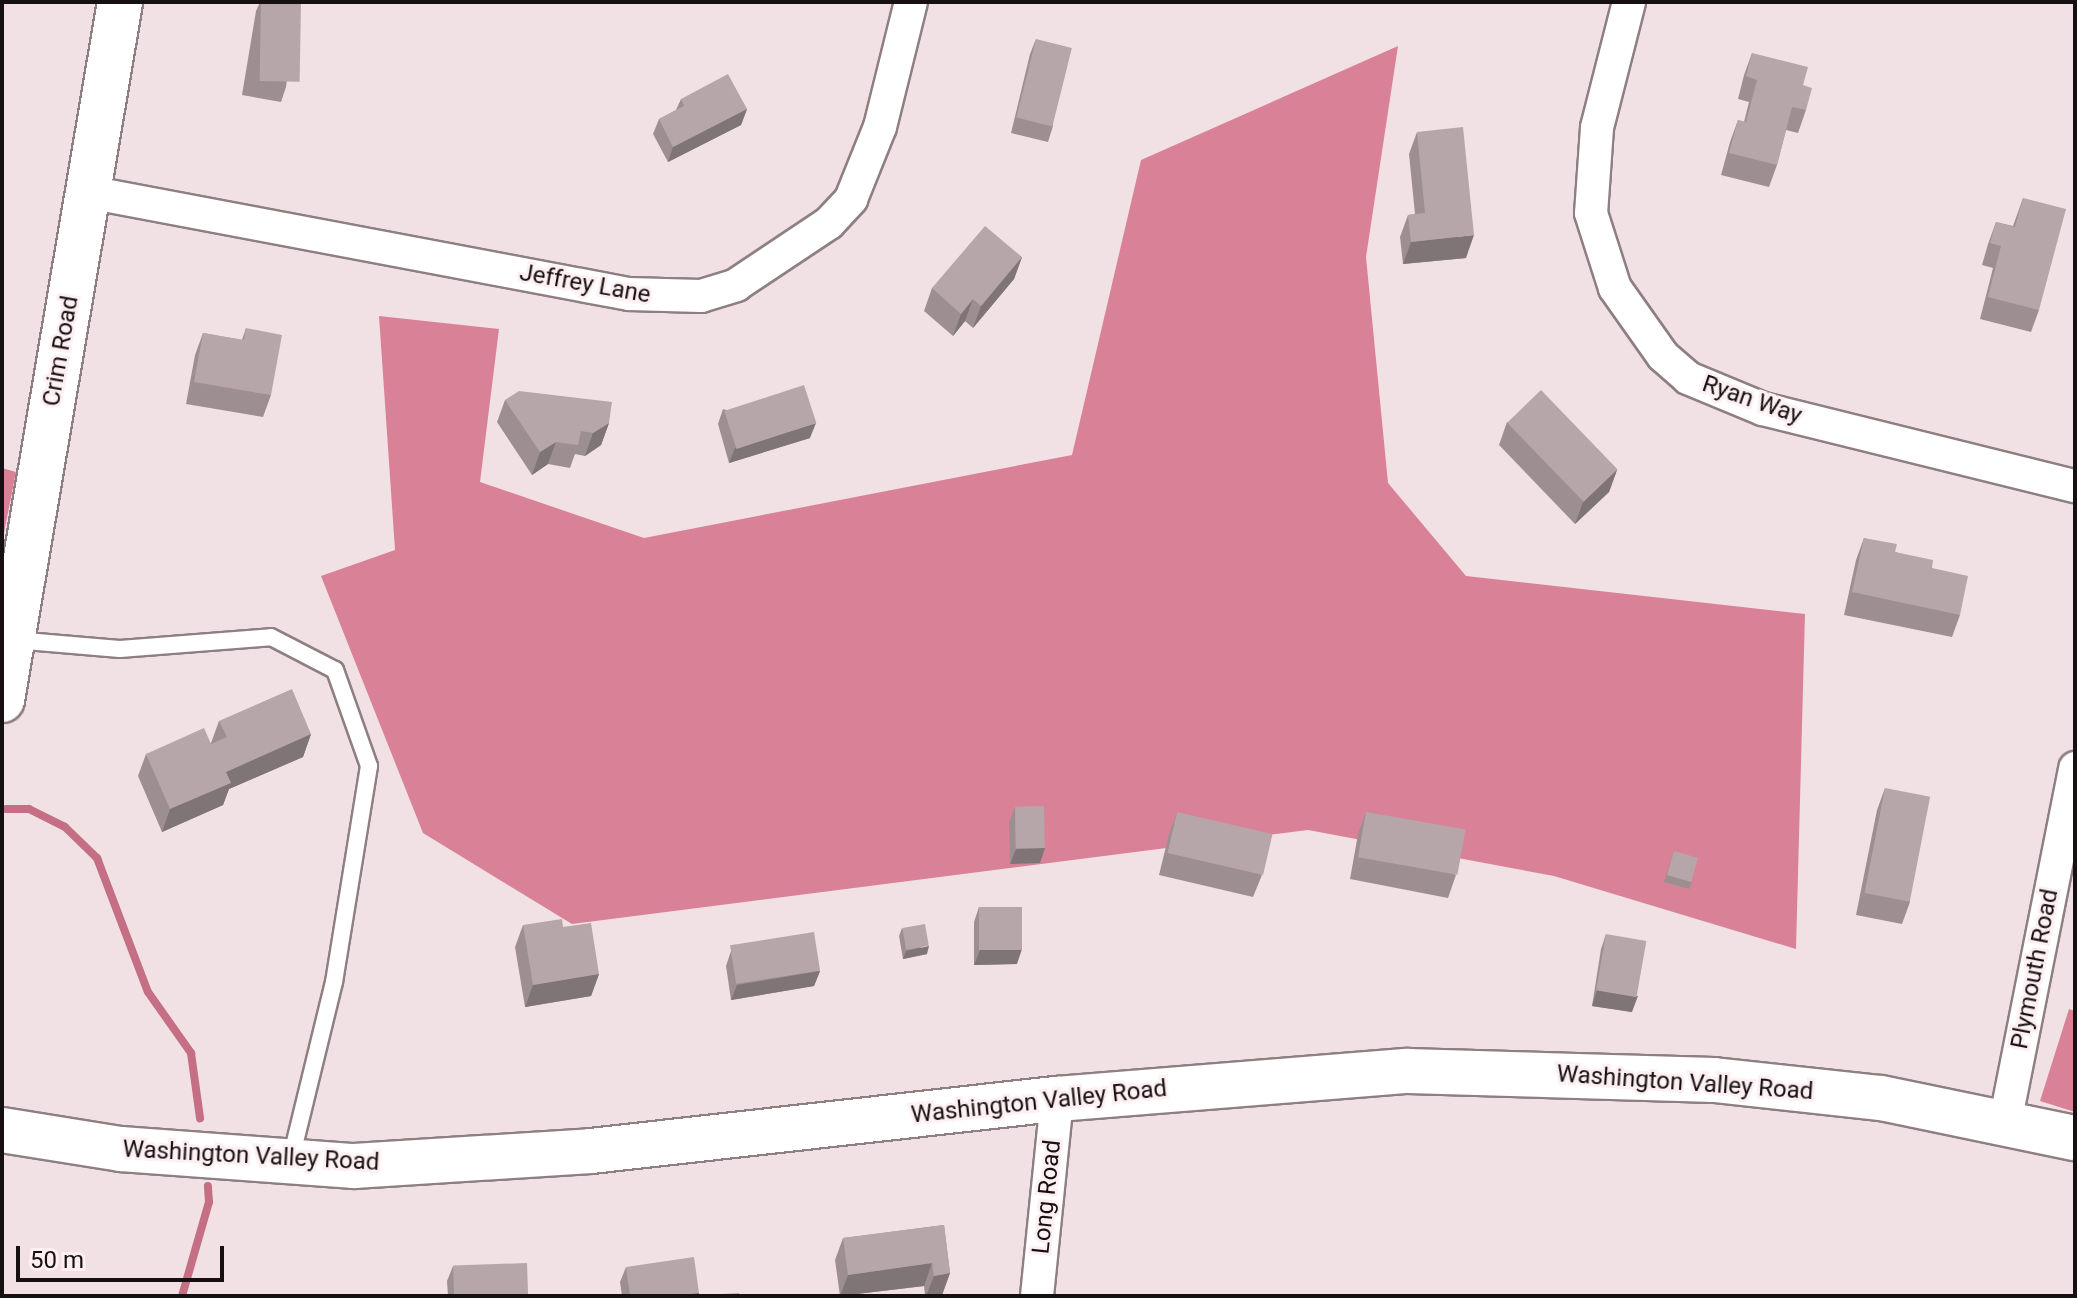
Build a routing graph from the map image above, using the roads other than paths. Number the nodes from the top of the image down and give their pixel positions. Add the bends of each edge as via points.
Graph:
1 (120, 2) edge
2 (911, 2) edge
3 (1629, 2) edge
4 (88, 192) junction
5 (2075, 486) edge
6 (12, 640) junction
7 (2, 700) edge
8 (2075, 768) edge
9 (1057, 1099) junction
10 (2005, 1123) junction
11 (2, 1130) edge
12 (2075, 1138) edge
13 (290, 1163) junction
14 (1037, 1296) edge

1 - 4 street, Crim Road
2 - 4 street, Jeffrey Lane via 880,127 851,199 829,223 736,285 701,296 629,294
3 - 5 street, Ryan Way via 1597,128 1591,213 1615,288 1663,356 1688,378 1763,409
4 - 6 street, Crim Road
6 - 7 street, Crim Road
6 - 13 lane via 120,649 271,637 335,670 369,766 334,982
8 - 10 street, Plymouth Road
9 - 10 street, Washington Valley Road via 1408,1071 1540,1073 1714,1080 1881,1098
9 - 13 street, Washington Valley Road via 591,1151 354,1166
9 - 14 street, Long Road
10 - 12 street, Washington Valley Road
11 - 13 street, Washington Valley Road via 121,1149

